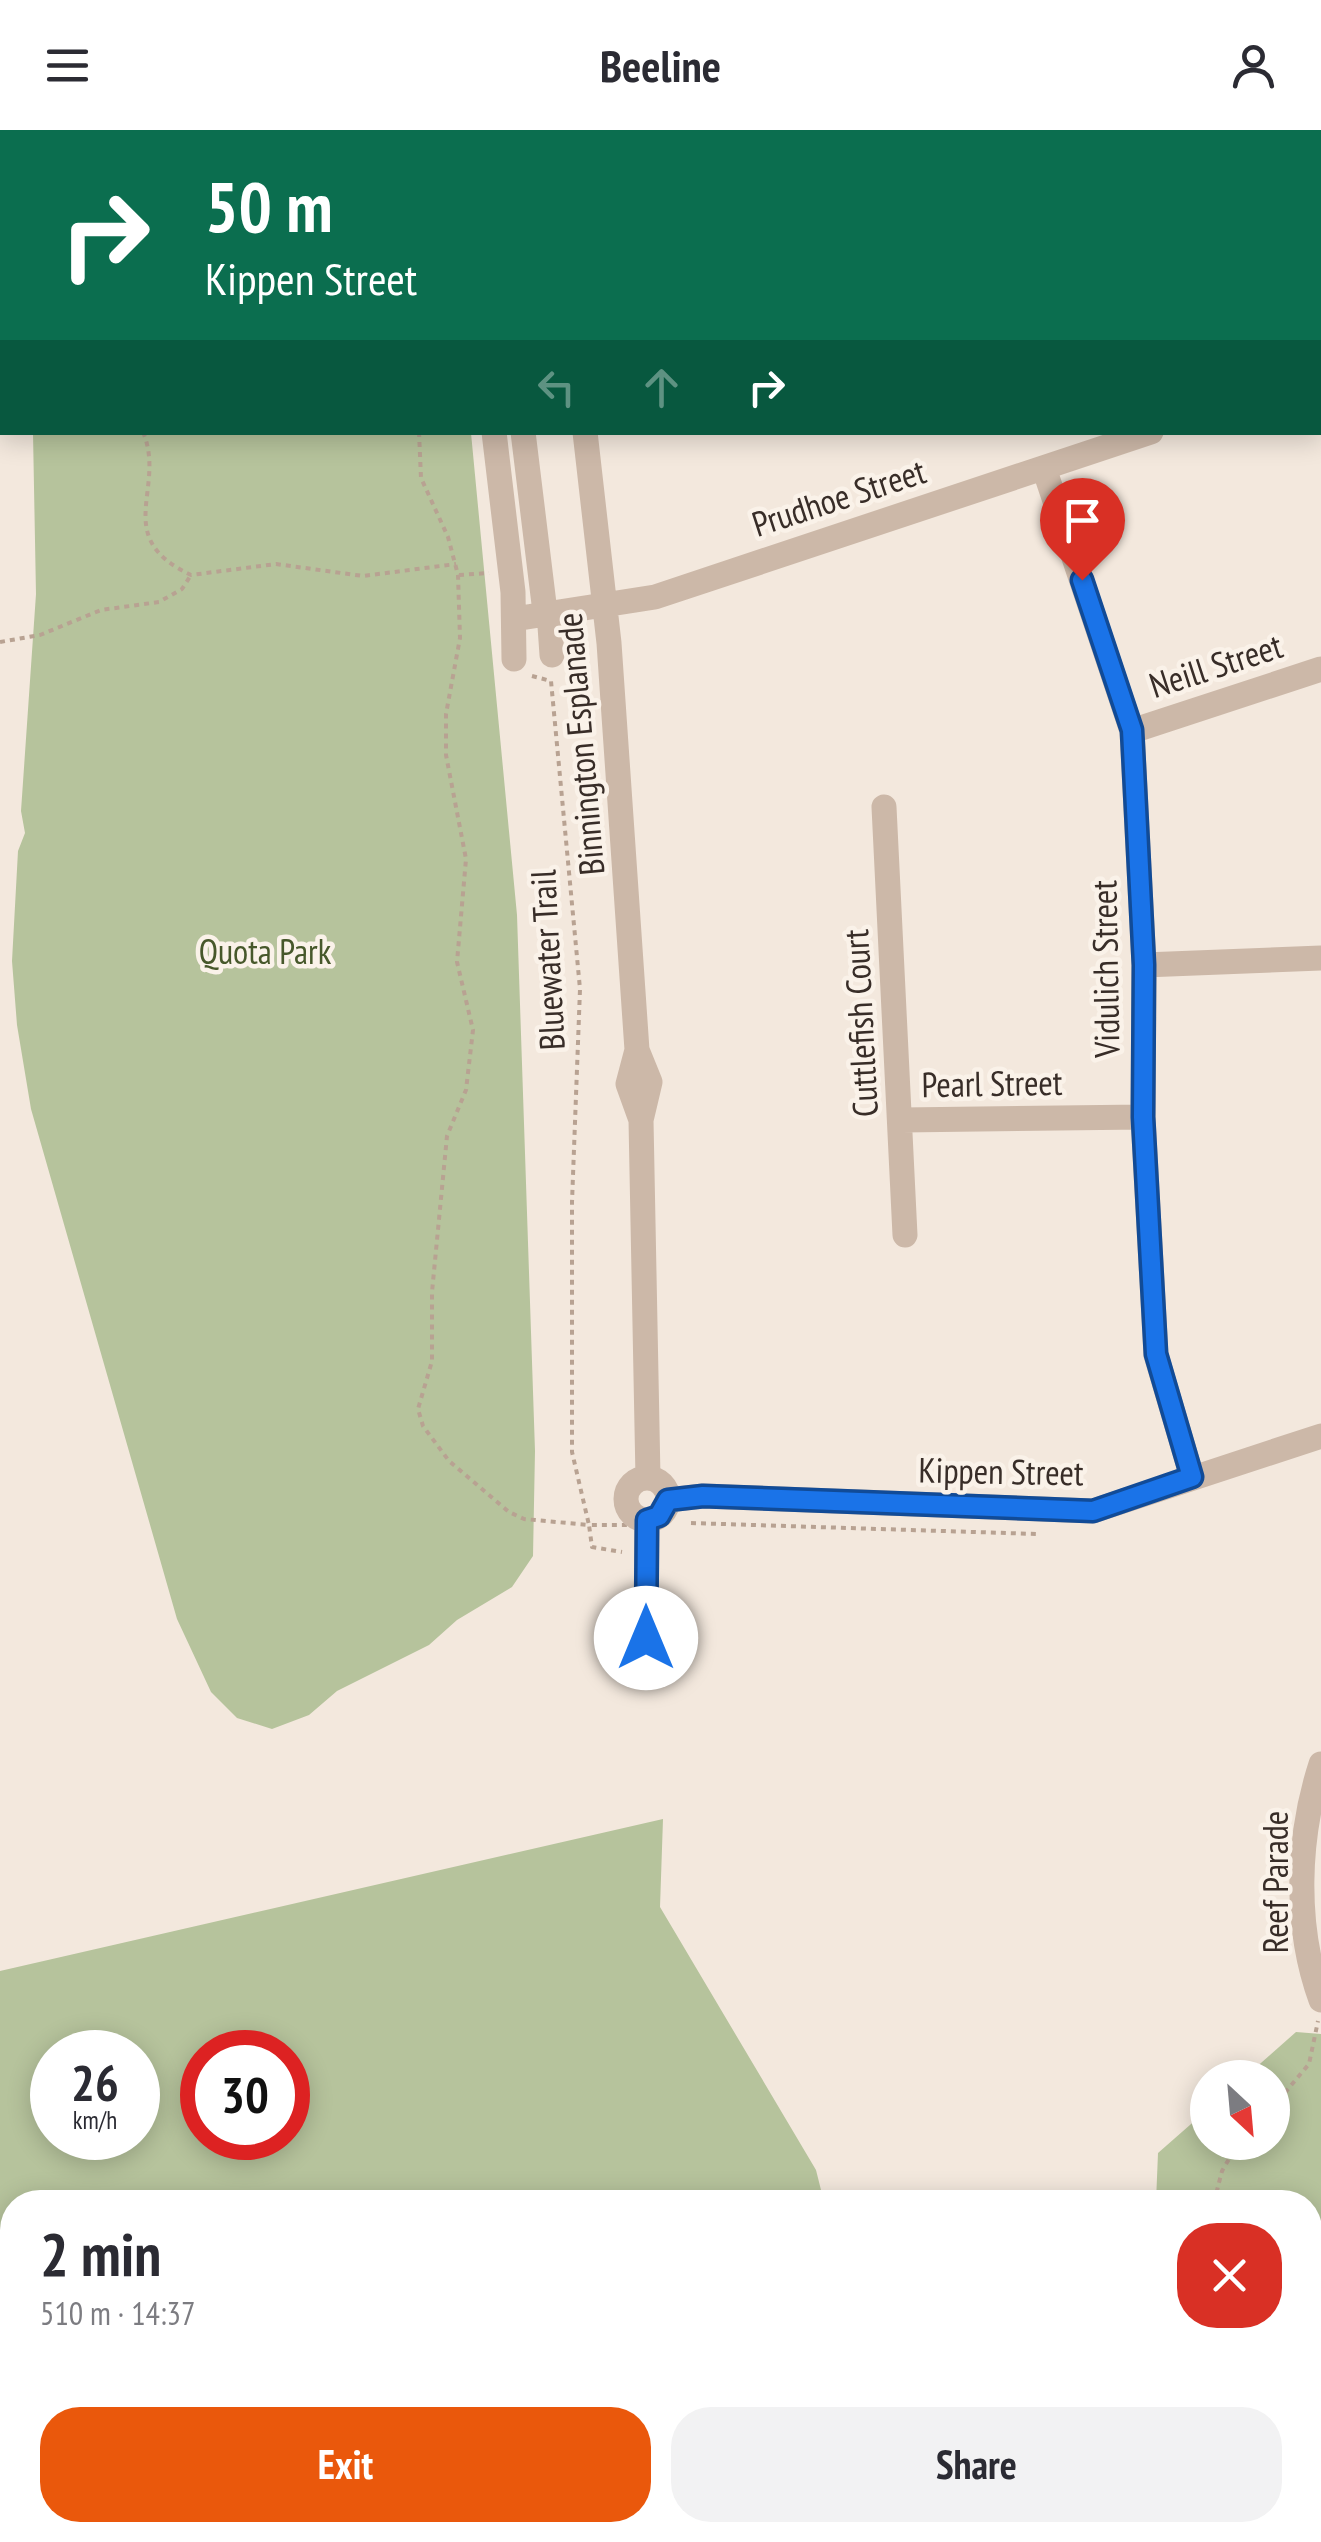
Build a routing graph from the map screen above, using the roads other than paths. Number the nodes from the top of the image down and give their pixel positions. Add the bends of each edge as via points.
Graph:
1 (494, 435) edge
2 (523, 435) edge
3 (584, 435) edge
4 (1142, 435) edge
5 (1044, 468) junction
6 (605, 606) junction
7 (547, 612) junction
8 (514, 619) junction
9 (552, 656) dead end
10 (515, 665) road end
11 (1321, 668) edge
12 (1132, 730) junction
13 (884, 808) dead end
14 (1321, 958) edge
15 (1144, 965) junction
16 (1143, 1117) junction
17 (902, 1120) junction
18 (905, 1235) dead end
19 (1321, 1436) edge
20 (1192, 1477) junction
21 (648, 1478) junction
22 (668, 1500) junction
23 (647, 1523) junction
24 (646, 1638) dead end
25 (1321, 1764) edge
26 (1320, 2010) edge

1 - 8 street, Binnington Esplanade
2 - 7 street, Binnington Esplanade
3 - 6 street, Binnington Esplanade
4 - 5 street, Prudhoe Street
5 - 6 street, Prudhoe Street via 655,596
5 - 12 street, Vidulich Street
6 - 7 street, Prudhoe Street
6 - 21 street, Binnington Esplanade via 637,1050 628,1084 641,1120
7 - 8 street, Prudhoe Street
7 - 9 street, Binnington Esplanade
8 - 10 street, Binnington Esplanade
11 - 12 street, Neill Street
12 - 15 street, Vidulich Street
13 - 17 street, Cuttlefish Court
14 - 15 street
15 - 16 street, Vidulich Street
16 - 17 street, Pearl Street
16 - 20 street, Vidulich Street via 1156,1354
17 - 18 street, Cuttlefish Court
19 - 20 street, Kippen Street
20 - 22 street, Kippen Street via 1093,1511
21 - 22 street via 663,1485
21 - 23 street, Binnington Esplanade via 635,1481 626,1498 633,1515
22 - 23 street
23 - 24 street, Binnington Esplanade
25 - 26 street, Reef Parade via 1306,1808 1303,1926

